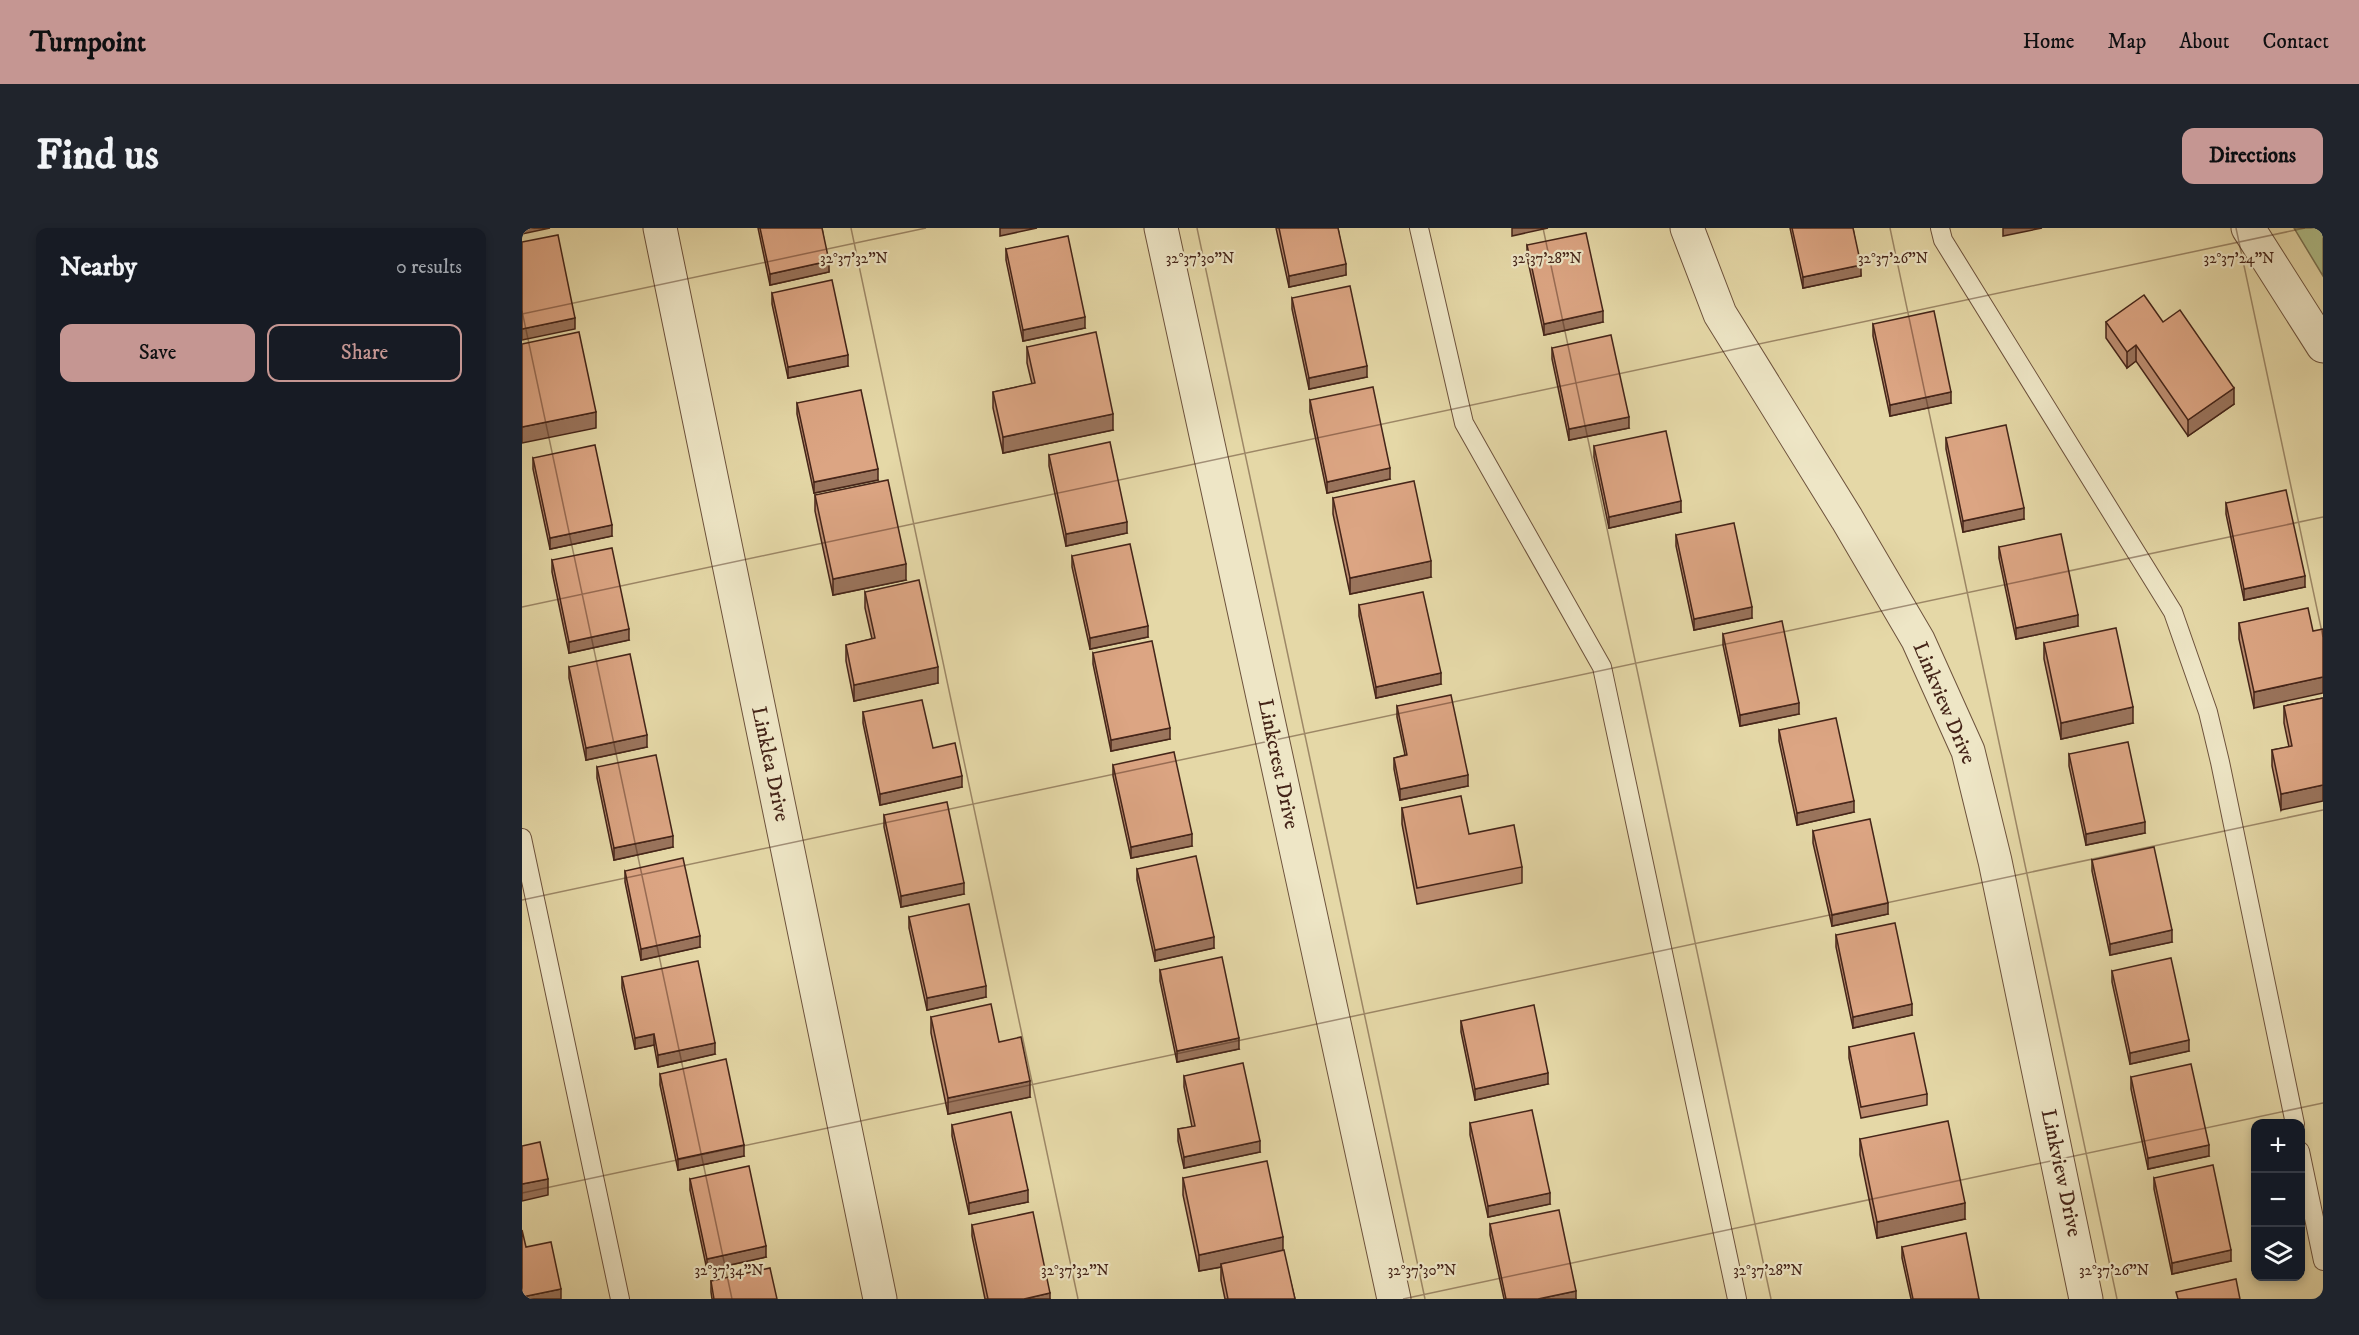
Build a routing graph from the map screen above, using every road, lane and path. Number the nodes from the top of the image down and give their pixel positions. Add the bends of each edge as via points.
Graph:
1 (660, 228) edge
2 (1161, 228) edge
3 (1419, 228) edge
4 (1687, 228) edge
5 (1940, 228) edge
6 (2248, 228) edge
7 (2323, 346) edge
8 (522, 838) edge
9 (2294, 1119) edge
10 (2305, 1172) edge
11 (2323, 1261) edge
12 (620, 1299) edge
13 (880, 1299) edge
14 (1394, 1299) edge
15 (1737, 1299) edge
16 (2086, 1299) edge

1 - 13 street, Linklea Drive
2 - 14 street, Linkcrest Drive
3 - 15 lane via 1464,423 1602,667
4 - 16 street, Linkview Drive via 1720,314 1918,640 1968,751 1995,861
5 - 9 lane via 1943,240 2173,612 2208,712 2220,762
6 - 7 street
8 - 12 lane
10 - 11 lane

